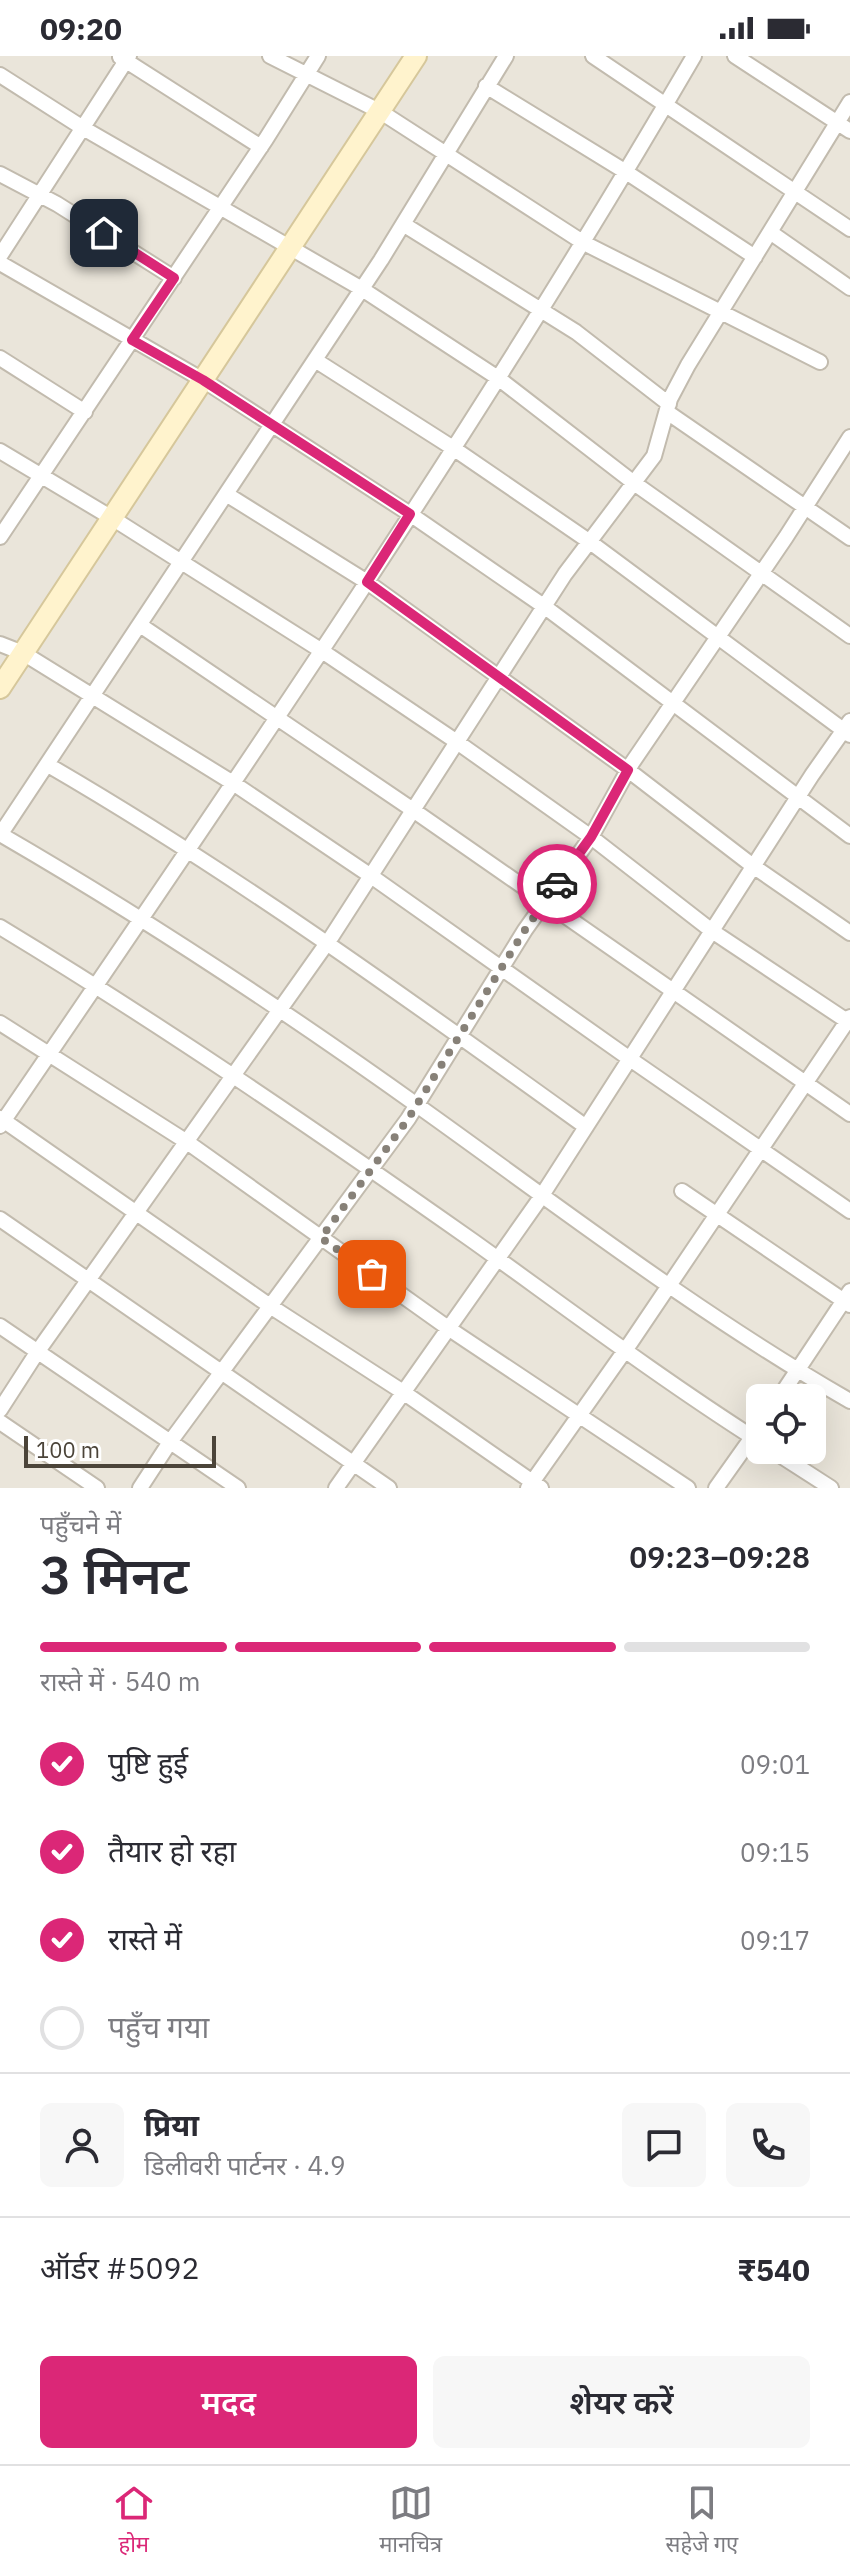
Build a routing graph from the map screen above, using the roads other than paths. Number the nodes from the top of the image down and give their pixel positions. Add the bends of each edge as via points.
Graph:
1 (270, 56) edge
2 (318, 56) edge
3 (416, 56) edge
4 (506, 56) edge
5 (593, 56) edge
6 (694, 56) edge
7 (735, 56) edge
8 (125, 58) edge
9 (306, 74) junction
10 (0, 75) edge
11 (486, 86) junction
12 (850, 102) edge
13 (665, 106) junction
14 (381, 112) junction
15 (844, 127) edge
16 (83, 128) junction
17 (261, 147) junction
18 (446, 153) junction
19 (626, 172) junction
20 (0, 174) edge
21 (794, 194) junction
22 (40, 195) junction
23 (221, 207) junction
24 (403, 224) junction
25 (850, 229) edge
26 (770, 232) junction
27 (584, 243) junction
28 (291, 247) junction
29 (0, 256) edge
30 (755, 257) junction
31 (0, 263) edge
32 (174, 278) junction
33 (850, 288) edge
34 (362, 289) junction
35 (541, 312) junction
36 (719, 314) junction
37 (132, 340) junction
38 (0, 358) edge
39 (315, 360) junction
40 (820, 362) dead end
41 (498, 378) junction
42 (203, 380) junction
43 (668, 408) junction
44 (85, 412) junction
45 (272, 425) junction
46 (849, 440) edge
47 (453, 448) junction
48 (0, 451) edge
49 (41, 477) junction
50 (634, 483) junction
51 (226, 494) junction
52 (806, 506) junction
53 (410, 514) junction
54 (112, 518) junction
55 (0, 537) edge
56 (850, 538) edge
57 (590, 542) junction
58 (181, 563) junction
59 (762, 573) junction
60 (367, 582) junction
61 (545, 607) junction
62 (140, 625) junction
63 (850, 636) edge
64 (718, 638) junction
65 (0, 644) edge
66 (322, 651) junction
67 (23, 653) junction
68 (501, 677) junction
69 (0, 688) edge
70 (94, 696) junction
71 (673, 702) junction
72 (277, 717) junction
73 (848, 729) edge
74 (457, 742) junction
75 (48, 765) junction
76 (628, 770) junction
77 (233, 783) junction
78 (798, 797) junction
79 (413, 810) junction
80 (0, 835) edge
81 (850, 836) edge
82 (591, 837) junction
83 (187, 850) junction
84 (753, 866) junction
85 (371, 876) junction
86 (544, 903) junction
87 (142, 918) junction
88 (0, 927) edge
89 (712, 931) junction
90 (850, 933) edge
91 (326, 944) junction
92 (502, 968) junction
93 (97, 986) junction
94 (673, 992) junction
95 (278, 1010) junction
96 (849, 1020) edge
97 (0, 1023) edge
98 (460, 1036) junction
99 (49, 1054) junction
100 (630, 1059) junction
101 (232, 1076) junction
102 (806, 1085) junction
103 (417, 1105) junction
104 (850, 1114) edge
105 (1, 1121) edge
106 (586, 1127) junction
107 (187, 1142) junction
108 (761, 1149) junction
109 (371, 1169) junction
110 (682, 1191) dead end
111 (542, 1195) junction
112 (850, 1211) edge
113 (138, 1212) junction
114 (715, 1215) junction
115 (0, 1219) edge
116 (321, 1238) junction
117 (497, 1259) junction
118 (90, 1280) junction
119 (669, 1285) junction
120 (848, 1299) edge
121 (270, 1306) junction
122 (0, 1326) edge
123 (448, 1328) junction
124 (38, 1351) junction
125 (625, 1351) junction
126 (797, 1371) junction
127 (222, 1372) junction
128 (788, 1384) edge
129 (403, 1392) junction
130 (850, 1401) edge
131 (0, 1410) edge
132 (579, 1417) junction
133 (0, 1422) edge
134 (746, 1428) edge
135 (170, 1442) junction
136 (746, 1449) edge
137 (353, 1464) junction
138 (794, 1464) edge
139 (534, 1486) edge
140 (97, 1488) edge
141 (140, 1488) edge
142 (238, 1488) edge
143 (336, 1488) edge
144 (389, 1488) edge
145 (688, 1488) edge
146 (716, 1488) edge
147 (831, 1488) edge

1 - 9 street
2 - 9 street
3 - 14 street
4 - 11 street
5 - 13 street
6 - 13 street
7 - 15 street
8 - 16 street
8 - 17 street
9 - 14 street
9 - 17 street
10 - 16 street
11 - 18 street
11 - 19 street
12 - 15 street
13 - 19 street
13 - 21 street
14 - 18 street
14 - 28 street
15 - 21 street
16 - 22 street
16 - 23 street
17 - 23 street
18 - 24 street
18 - 27 street
19 - 27 street
19 - 30 street
20 - 22 street
21 - 25 street
21 - 26 street
22 - 29 street
22 - 32 street
23 - 28 street
23 - 32 street
24 - 34 street
24 - 35 street
26 - 30 street
26 - 33 street
27 - 35 street
27 - 36 street
28 - 34 street
28 - 42 street
30 - 36 street
31 - 37 street
32 - 37 street
34 - 39 street
34 - 41 street
35 - 41 street
35 - 43 street via 576,332
36 - 40 street
36 - 43 street
37 - 42 street
37 - 44 street
38 - 44 street
39 - 45 street
39 - 47 street
41 - 47 street
41 - 50 street
42 - 45 street
42 - 54 street
43 - 50 street via 654,456
43 - 52 street
44 - 49 street
45 - 51 street
45 - 53 street
46 - 52 street
47 - 53 street
47 - 57 street
48 - 49 street
49 - 54 street
49 - 55 street
50 - 57 street
50 - 59 street
51 - 58 street
51 - 60 street
52 - 56 street
52 - 59 street
53 - 60 street
53 - 61 street
54 - 58 street
54 - 67 street
57 - 61 street
57 - 64 street
58 - 62 street
58 - 66 street
59 - 63 street
59 - 64 street
60 - 66 street
60 - 68 street
61 - 68 street
61 - 71 street
62 - 70 street
62 - 72 street
64 - 71 street
64 - 73 street
65 - 67 street
66 - 72 street
66 - 74 street
67 - 69 street
67 - 70 street
68 - 74 street
68 - 76 street
70 - 75 street
70 - 77 street
71 - 76 street
71 - 78 street
72 - 77 street
72 - 79 street
73 - 78 street
74 - 79 street
74 - 82 street
75 - 80 street
75 - 83 street
76 - 82 street
76 - 84 street
77 - 83 street
77 - 85 street
78 - 81 street
78 - 84 street
79 - 85 street
79 - 86 street
80 - 87 street
82 - 86 street
82 - 89 street
83 - 87 street
83 - 91 street
84 - 89 street
84 - 90 street
85 - 91 street
85 - 92 street
86 - 92 street
86 - 94 street
87 - 93 street
87 - 95 street
88 - 93 street
89 - 94 street
89 - 96 street
91 - 95 street
91 - 98 street
92 - 98 street
92 - 100 street
93 - 99 street
93 - 101 street
94 - 100 street
94 - 102 street
95 - 101 street
95 - 103 street
96 - 102 street
97 - 99 street
98 - 103 street
98 - 106 street
99 - 105 street
99 - 107 street
100 - 106 street
100 - 108 street
101 - 107 street
101 - 109 street
102 - 104 street
102 - 108 street
103 - 109 street
103 - 111 street
105 - 113 street
106 - 111 street
107 - 113 street
107 - 116 street
108 - 112 street
108 - 114 street
109 - 116 street
109 - 117 street
110 - 114 street
111 - 117 street
111 - 119 street
113 - 118 street
113 - 121 street
114 - 119 street
114 - 120 street
115 - 118 street
116 - 121 street
116 - 123 street
117 - 123 street
117 - 125 street
118 - 124 street
118 - 127 street
119 - 125 street
119 - 126 street
120 - 126 street
121 - 127 street
121 - 129 street
122 - 124 street
123 - 129 street
123 - 132 street
124 - 131 street
124 - 135 street
125 - 132 street
125 - 134 street
126 - 128 street
126 - 130 street
127 - 135 street
127 - 137 street
129 - 137 street
129 - 139 street
132 - 139 street
132 - 145 street
133 - 140 street
135 - 141 street
135 - 142 street
136 - 146 street
137 - 143 street
137 - 144 street
138 - 147 street

